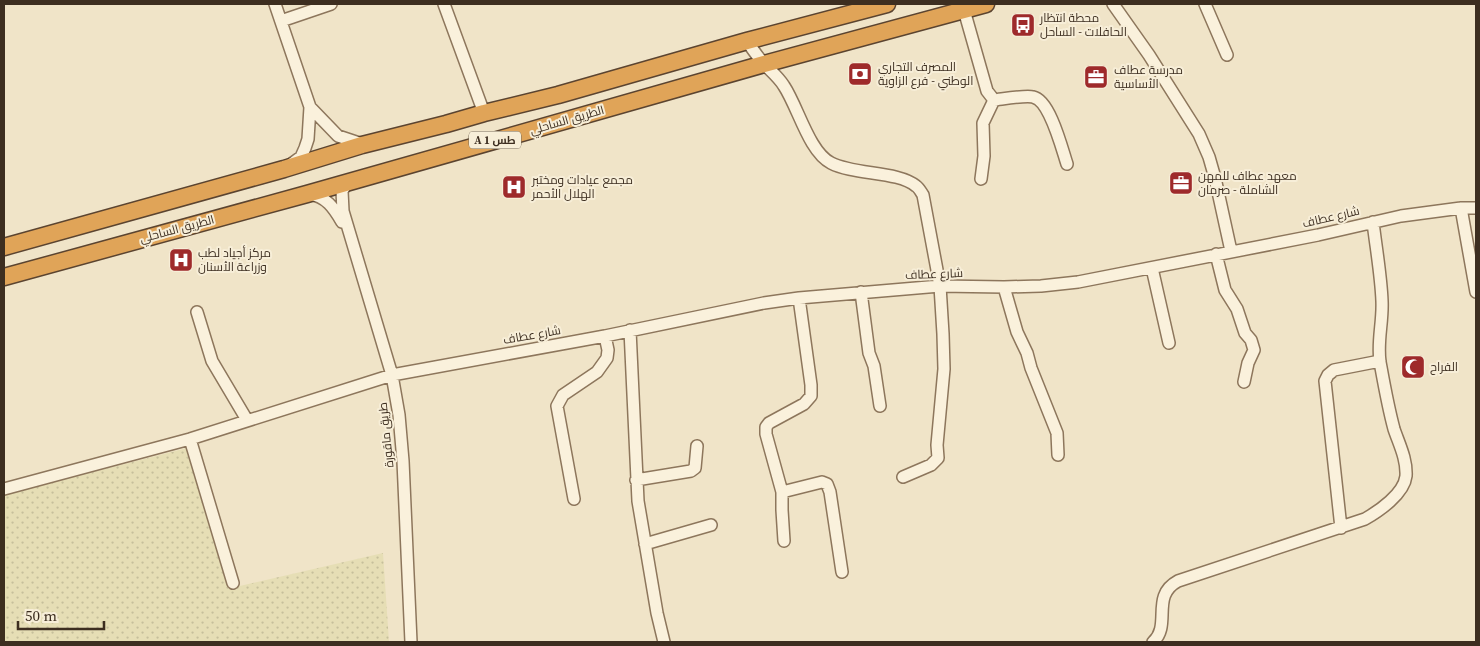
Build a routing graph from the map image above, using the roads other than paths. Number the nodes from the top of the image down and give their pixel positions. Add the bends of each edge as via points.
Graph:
1 (275, 4) edge
2 (330, 4) edge
3 (444, 4) edge
4 (887, 4) edge
5 (986, 4) edge
6 (1113, 4) edge
7 (1205, 4) edge
8 (964, 10) junction
9 (281, 21) junction
10 (747, 41) junction
11 (1227, 55) dead end
12 (764, 64) junction
13 (994, 100) junction
14 (310, 107) junction
15 (484, 112) junction
16 (362, 145) junction
17 (1067, 164) dead end
18 (284, 168) junction
19 (981, 179) dead end
20 (347, 182) junction
21 (307, 194) junction
22 (1461, 208) junction
23 (1476, 208) edge
24 (1373, 222) junction
25 (348, 233) junction
26 (4, 247) edge
27 (1230, 252) junction
28 (1216, 254) junction
29 (1152, 268) junction
30 (4, 277) edge
31 (940, 286) junction
32 (1004, 287) junction
33 (861, 292) junction
34 (1476, 292) edge
35 (800, 298) junction
36 (197, 312) dead end
37 (630, 330) junction
38 (605, 336) junction
39 (1169, 343) dead end
40 (1380, 361) junction
41 (392, 374) junction
42 (1244, 382) dead end
43 (880, 406) dead end
44 (247, 420) junction
45 (190, 439) junction
46 (696, 446) dead end
47 (1058, 455) dead end
48 (903, 477) dead end
49 (636, 480) junction
50 (4, 489) edge
51 (782, 492) junction
52 (574, 499) dead end
53 (711, 526) dead end
54 (1341, 528) junction
55 (784, 541) dead end
56 (645, 544) junction
57 (842, 572) dead end
58 (233, 583) dead end
59 (411, 642) edge
60 (664, 642) edge
61 (1153, 642) edge

1 - 9 street
2 - 9 street
3 - 15 street
4 - 10 highway, الطريق الساحلي / A 1 طس
5 - 8 highway, الطريق الساحلي / A 1 طس
6 - 27 street via 1199,134 1216,178
7 - 11 street
8 - 12 highway, الطريق الساحلي / A 1 طس
8 - 13 street via 987,91
9 - 14 street
10 - 12 street
10 - 15 highway, الطريق الساحلي / A 1 طس via 558,95
12 - 20 highway, الطريق الساحلي / A 1 طس
12 - 31 street via 784,84 821,156 832,164 899,178 918,187
13 - 17 street via 1032,96 1041,100 1052,120
13 - 19 street via 983,123
14 - 16 street via 338,136
14 - 18 street via 305,148 301,157
15 - 16 highway, الطريق الساحلي / A 1 طس
16 - 18 highway, الطريق الساحلي / A 1 طس
18 - 26 highway, الطريق الساحلي / A 1 طس
20 - 21 highway, الطريق الساحلي / A 1 طس
20 - 25 street, طريق ماقورة via 342,191 342,201
21 - 25 street, طريق ماقورة via 328,202
21 - 30 highway, الطريق الساحلي / A 1 طس
22 - 23 street, شارع عطاف
22 - 24 street, شارع عطاف
22 - 34 street
24 - 27 street, شارع عطاف
24 - 40 street via 1382,302
25 - 41 street, طريق ماقورة
27 - 28 street, شارع عطاف
28 - 29 street, شارع عطاف
28 - 42 street via 1224,290 1237,310 1254,350
29 - 32 street, شارع عطاف via 1078,282
29 - 39 street
31 - 32 street, شارع عطاف
31 - 33 street, شارع عطاف
31 - 48 street via 944,369 938,458 931,465
32 - 47 street via 1017,332 1057,433
33 - 35 street, شارع عطاف
33 - 43 street via 868,353 874,366
35 - 37 street, شارع عطاف
35 - 51 street via 810,396 804,404 766,427
36 - 44 street via 212,361
37 - 38 street, شارع عطاف
37 - 49 street
38 - 41 street, شارع عطاف
38 - 52 street via 607,358 597,372 563,395 558,406
40 - 54 street via 1406,477 1398,493 1377,512
40 - 54 street via 1334,370 1325,381
41 - 44 street, شارع عطاف
41 - 59 street, طريق ماقورة via 399,415
44 - 45 street, شارع عطاف
45 - 50 street, شارع عطاف
45 - 58 street
46 - 49 street via 695,468 691,471
49 - 56 street
51 - 55 street
51 - 57 street via 822,482 827,484
53 - 56 street
54 - 61 street via 1170,585 1164,593 1158,636
56 - 60 street

